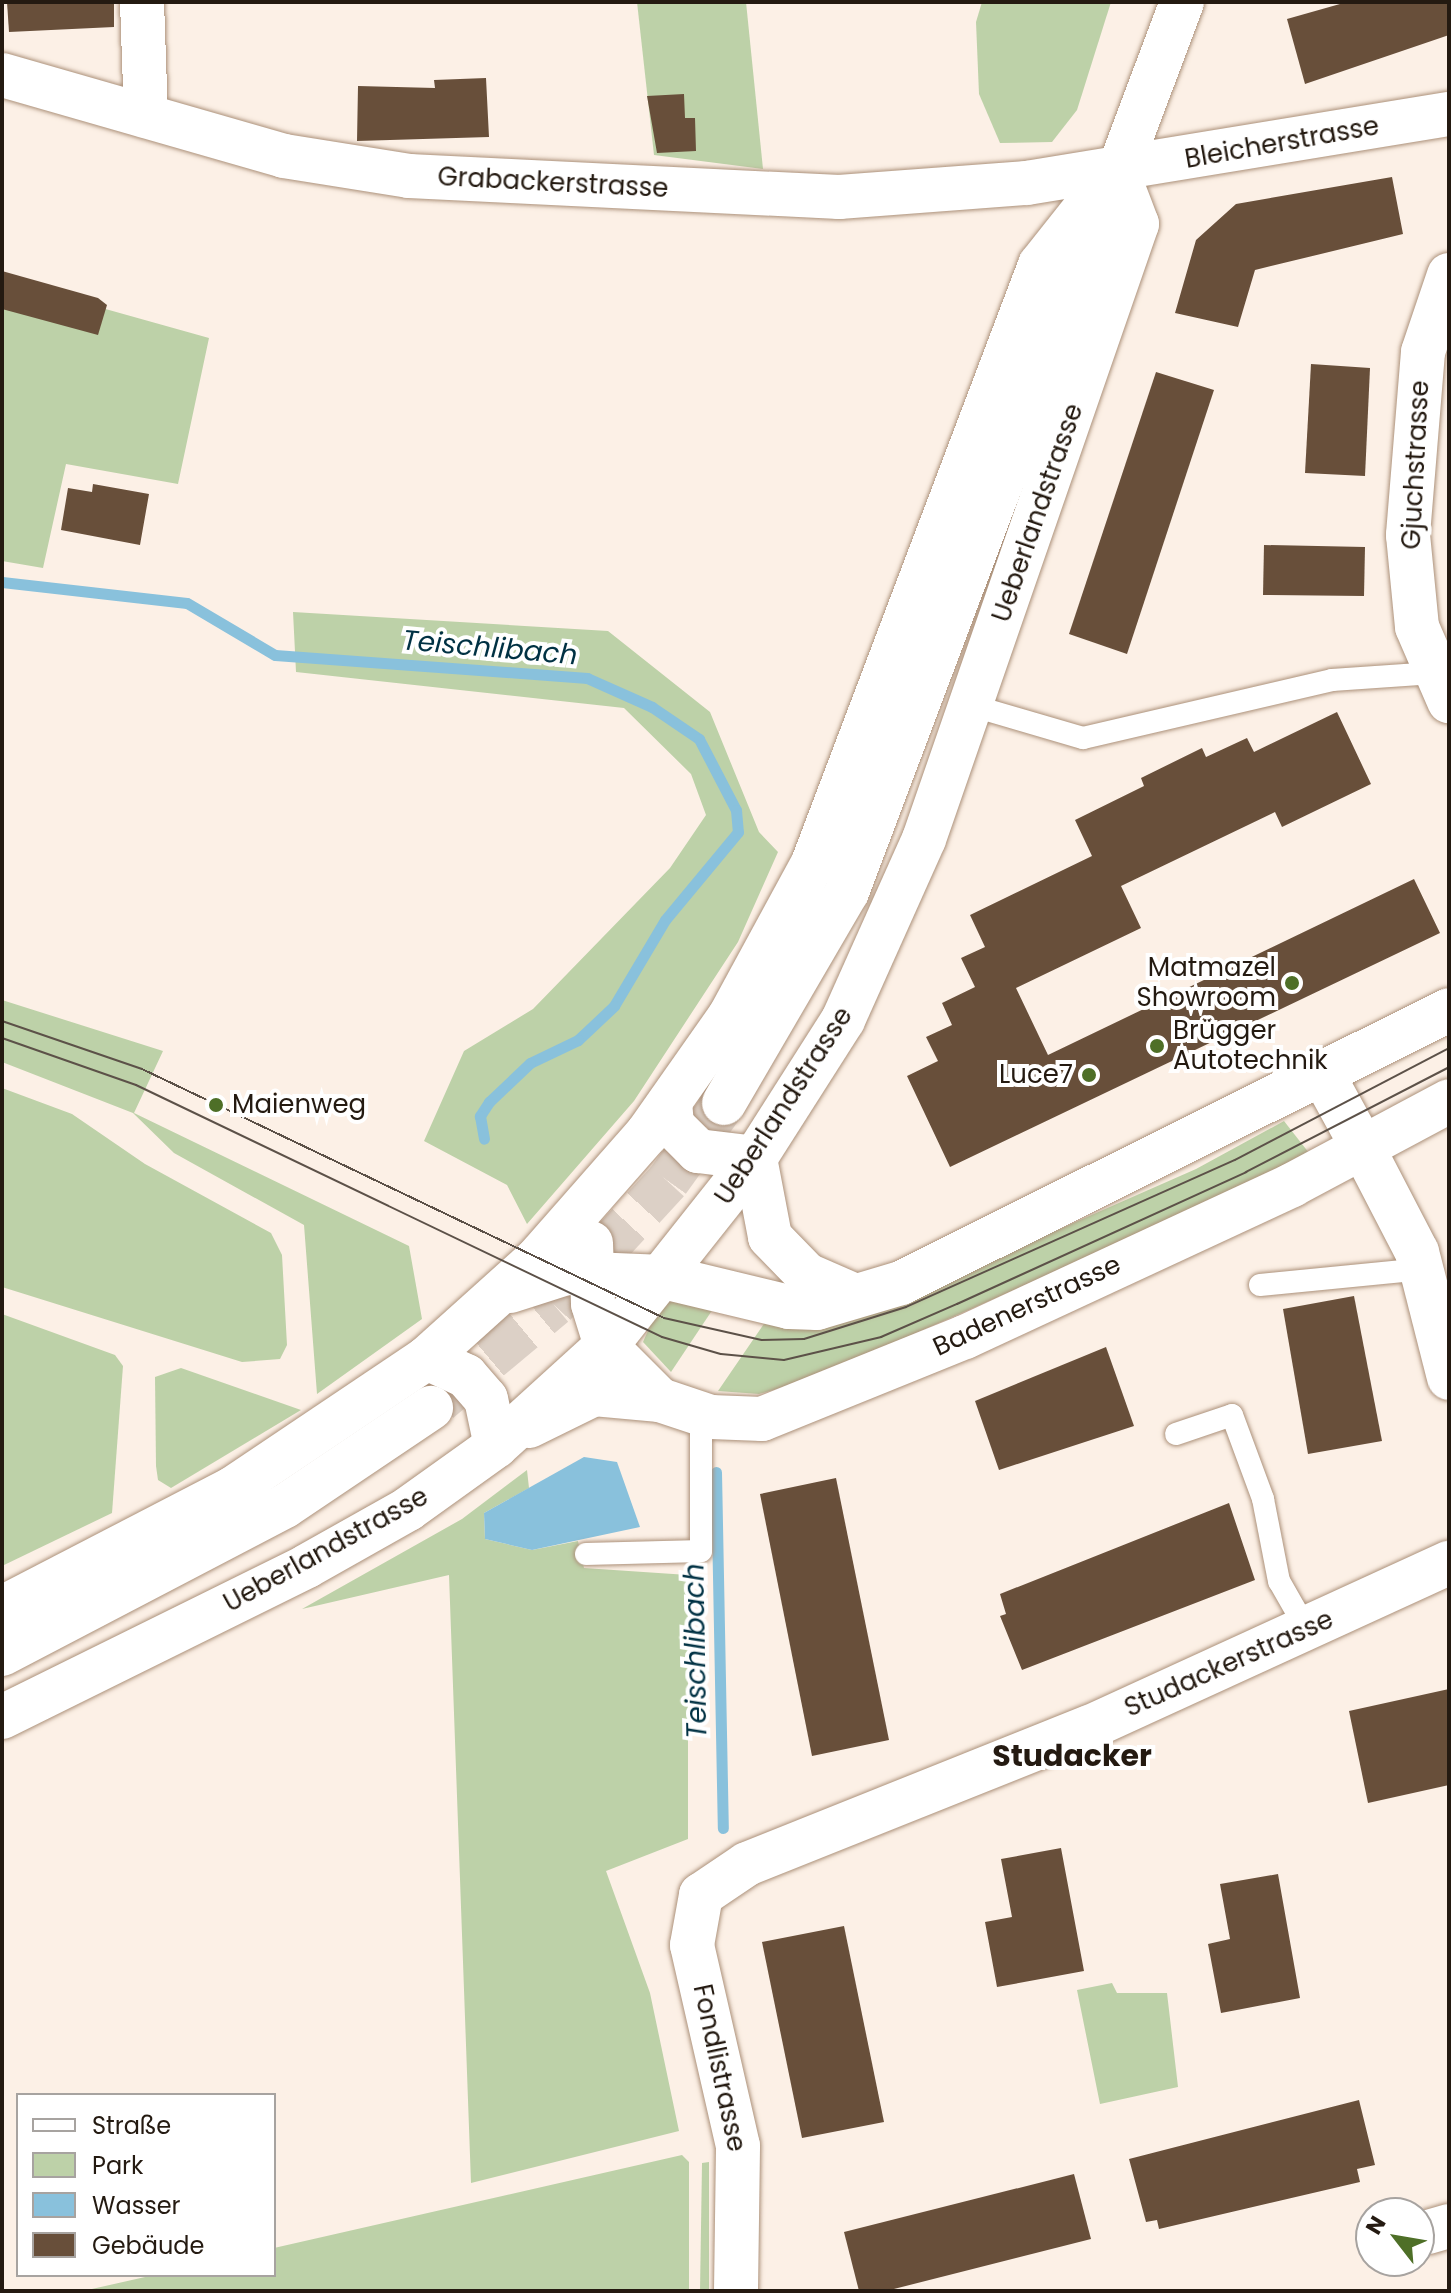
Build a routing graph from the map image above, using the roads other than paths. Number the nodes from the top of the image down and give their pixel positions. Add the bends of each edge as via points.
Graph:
1 (142, 2) edge
2 (1182, 2) edge
3 (2, 75) edge
4 (1449, 114) edge
5 (146, 116) junction
6 (1116, 169) junction
7 (1449, 275) edge
8 (1444, 681) edge
9 (970, 705) junction
10 (1449, 1010) edge
11 (1323, 1075) junction
12 (1449, 1101) edge
13 (670, 1102) junction
14 (724, 1103) tunnel mouth
15 (1363, 1148) junction
16 (755, 1158) junction
17 (594, 1196) junction
18 (1423, 1269) junction
19 (590, 1271) junction
20 (664, 1277) junction
21 (1260, 1285) dead end
22 (501, 1294) junction
23 (853, 1295) junction
24 (606, 1346) junction
25 (427, 1358) junction
26 (1449, 1378) edge
27 (660, 1400) junction
28 (431, 1408) tunnel mouth
29 (701, 1414) junction
30 (1176, 1434) dead end
31 (496, 1446) junction
32 (586, 1554) dead end
33 (1449, 1563) edge
34 (2, 1608) edge
35 (1307, 1630) junction
36 (2, 1654) edge
37 (2, 1717) edge
38 (701, 1895) joint
39 (736, 2291) edge

1 - 5 main road
2 - 6 main road, Ueberlandstrasse
3 - 5 main road, Grabackerstrasse
4 - 6 main road, Bleicherstrasse
5 - 6 main road, Grabackerstrasse via 284,156 409,176 839,197
6 - 9 main road, Ueberlandstrasse via 1137,224
6 - 13 main road, Ueberlandstrasse via 1040,265 813,863 730,1016
6 - 14 main road, Ueberlandstrasse via 909,742 847,892
7 - 8 main road, Gjuchstrasse via 1423,352 1408,521 1417,627
8 - 9 lane via 1332,680 1083,738
9 - 16 main road, Ueberlandstrasse via 886,933 843,1020
10 - 11 main road
11 - 15 main road
11 - 23 main road via 937,1268
12 - 15 main road, Badenerstrasse
13 - 16 main road via 672,1125 698,1151
13 - 17 main road, Ueberlandstrasse
15 - 18 main road
15 - 29 main road, Badenerstrasse via 805,1406 762,1419
16 - 20 main road, Ueberlandstrasse
16 - 23 main road via 770,1237 807,1275
17 - 19 main road
17 - 22 main road, Ueberlandstrasse
18 - 21 lane
18 - 26 main road
19 - 20 main road
19 - 22 main road
19 - 24 main road
20 - 23 main road via 789,1307 817,1308
20 - 24 main road, Ueberlandstrasse
22 - 25 main road, Ueberlandstrasse
24 - 27 main road, Badenerstrasse
24 - 31 main road, Ueberlandstrasse
25 - 31 main road via 466,1376 486,1399
25 - 34 main road, Ueberlandstrasse via 232,1489
27 - 29 main road, Badenerstrasse
27 - 31 main road via 594,1394
28 - 36 main road via 285,1506
29 - 32 lane via 701,1551
30 - 35 lane via 1232,1415 1263,1499 1279,1581
31 - 37 main road, Ueberlandstrasse via 408,1509 307,1566
33 - 35 main road, Studackerstrasse
35 - 38 main road, Studackerstrasse via 1090,1727 747,1864
38 - 39 main road, Fondlistrasse via 692,1945 738,2146

